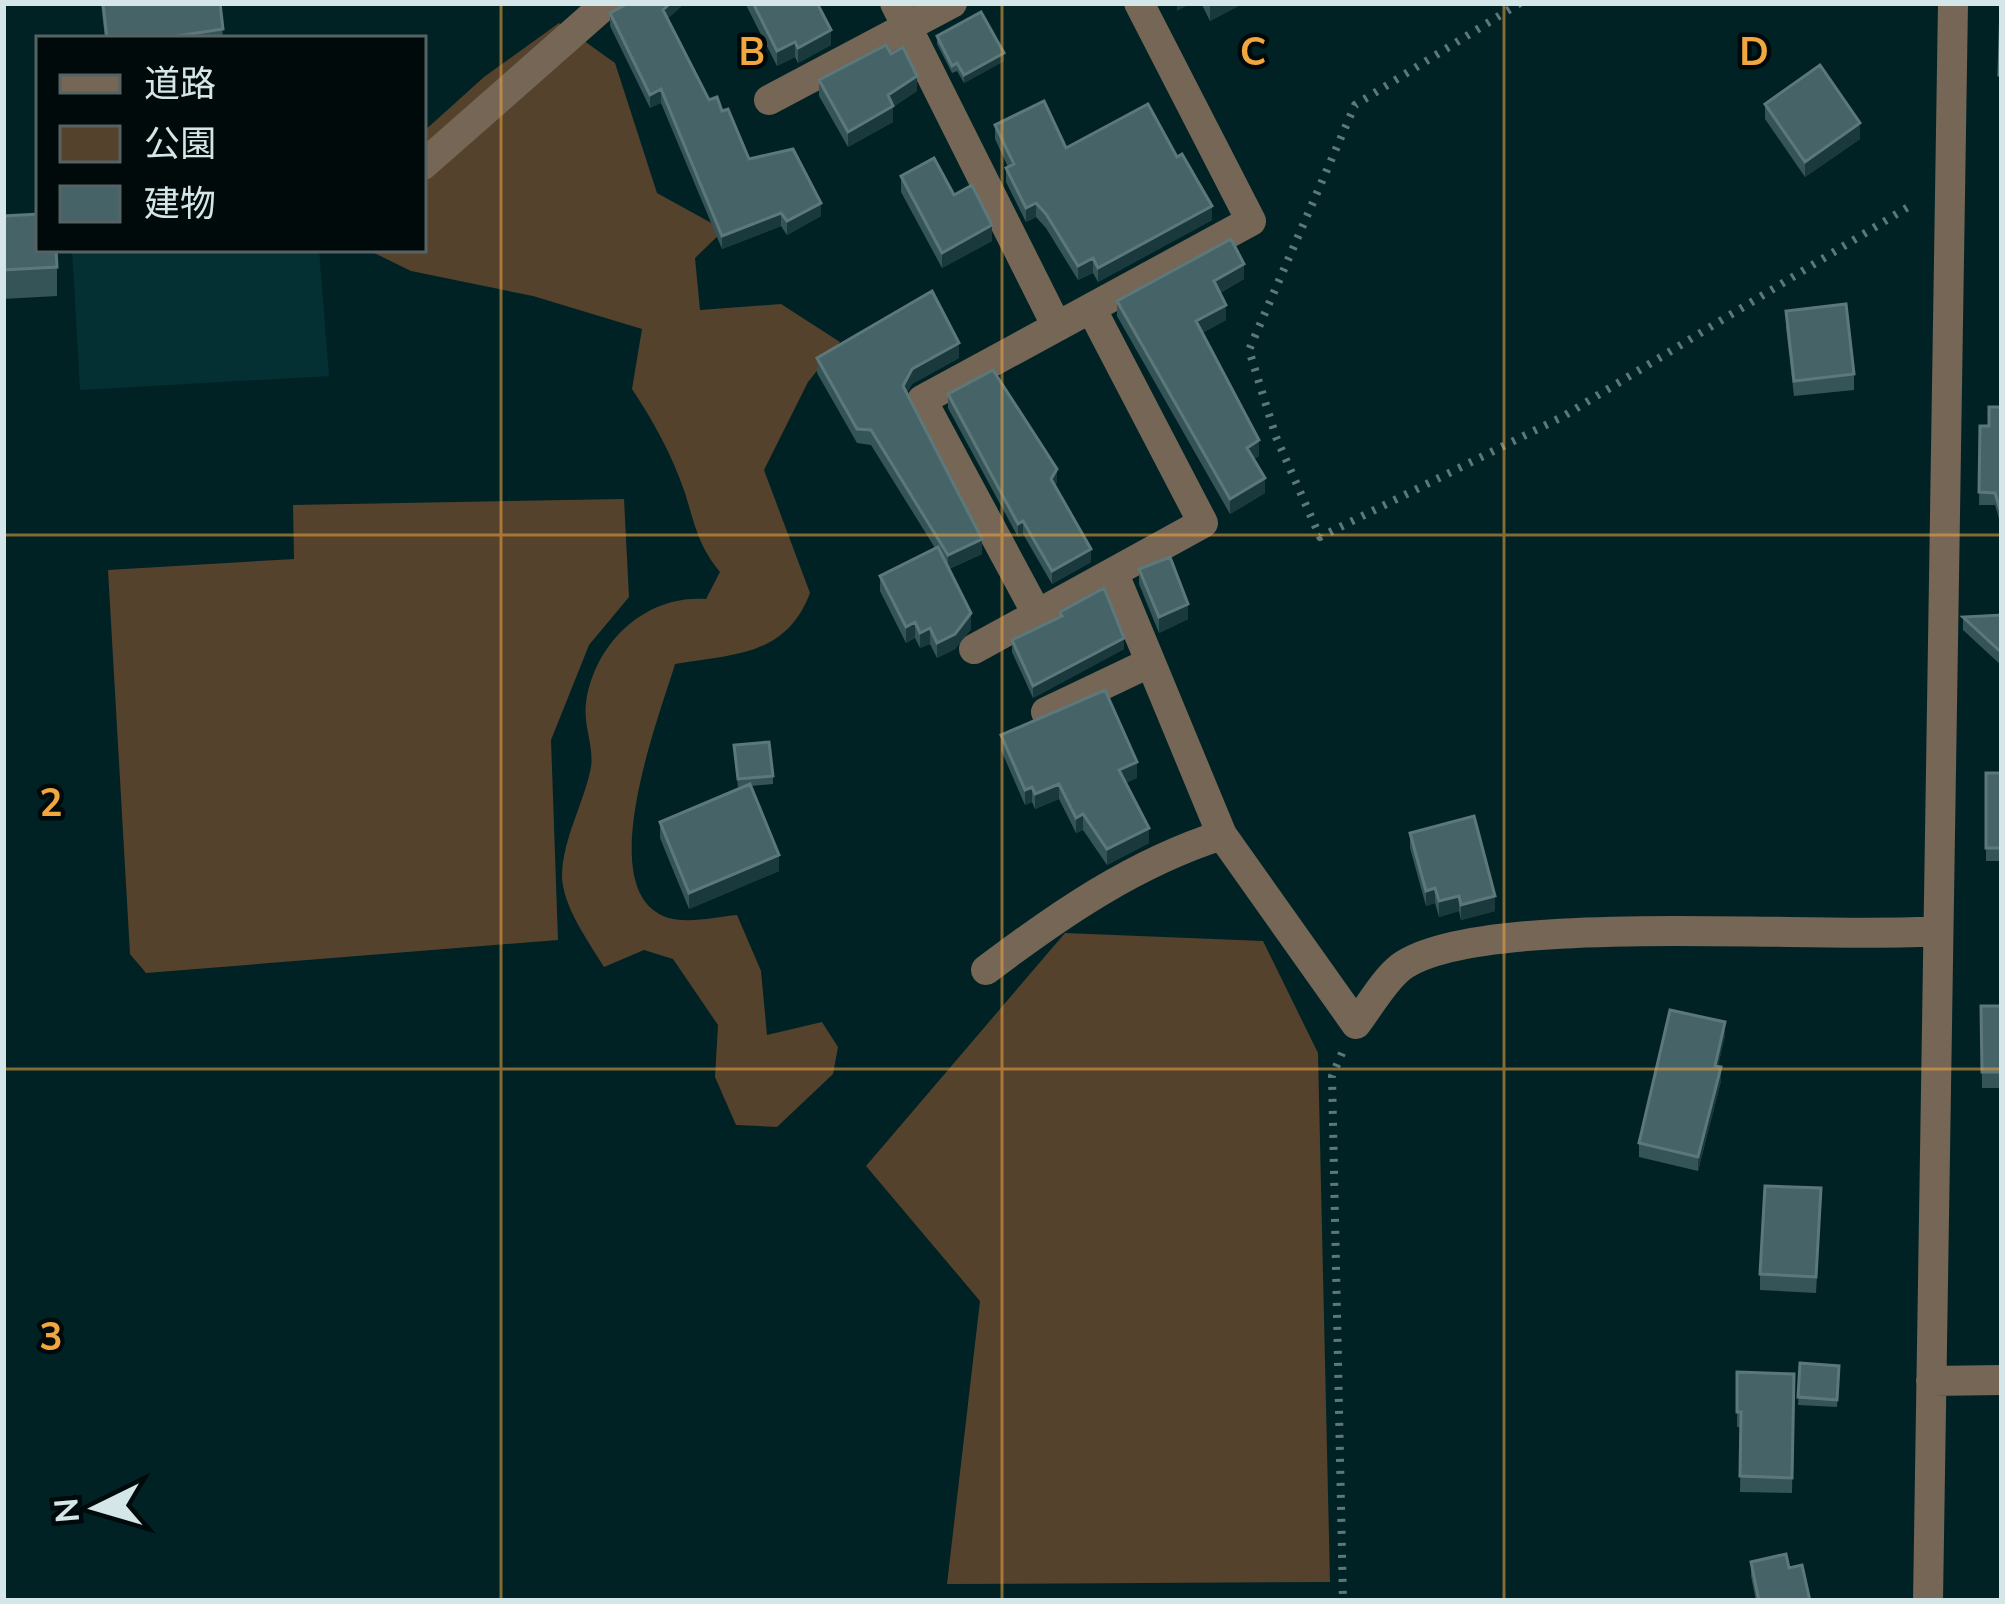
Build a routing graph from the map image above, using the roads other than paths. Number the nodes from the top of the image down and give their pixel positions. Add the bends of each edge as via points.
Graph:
1 (607, 3) edge
2 (952, 3) edge
3 (1139, 3) edge
4 (1953, 3) edge
5 (901, 15) edge
6 (769, 100) dead end
7 (426, 162) edge
8 (1091, 308) junction
9 (1055, 325) junction
10 (1114, 574) junction
11 (1036, 612) junction
12 (974, 650) dead end
13 (1149, 663) junction
14 (1046, 712) edge
15 (1222, 835) junction
16 (1938, 932) junction
17 (986, 970) dead end
18 (2002, 1380) edge
19 (1931, 1381) junction
20 (1928, 1601) edge

1 - 7 street
2 - 5 street
3 - 8 street via 1251,221
4 - 16 street
5 - 6 street
5 - 9 street
8 - 9 street
8 - 10 street via 1203,523
9 - 11 street via 922,400
10 - 11 street
10 - 13 street
11 - 12 street
13 - 14 street
13 - 15 street
15 - 16 street via 1356,1024 1402,966 1471,943 1649,932
15 - 17 street via 1120,879
16 - 19 street
18 - 19 street
19 - 20 street

